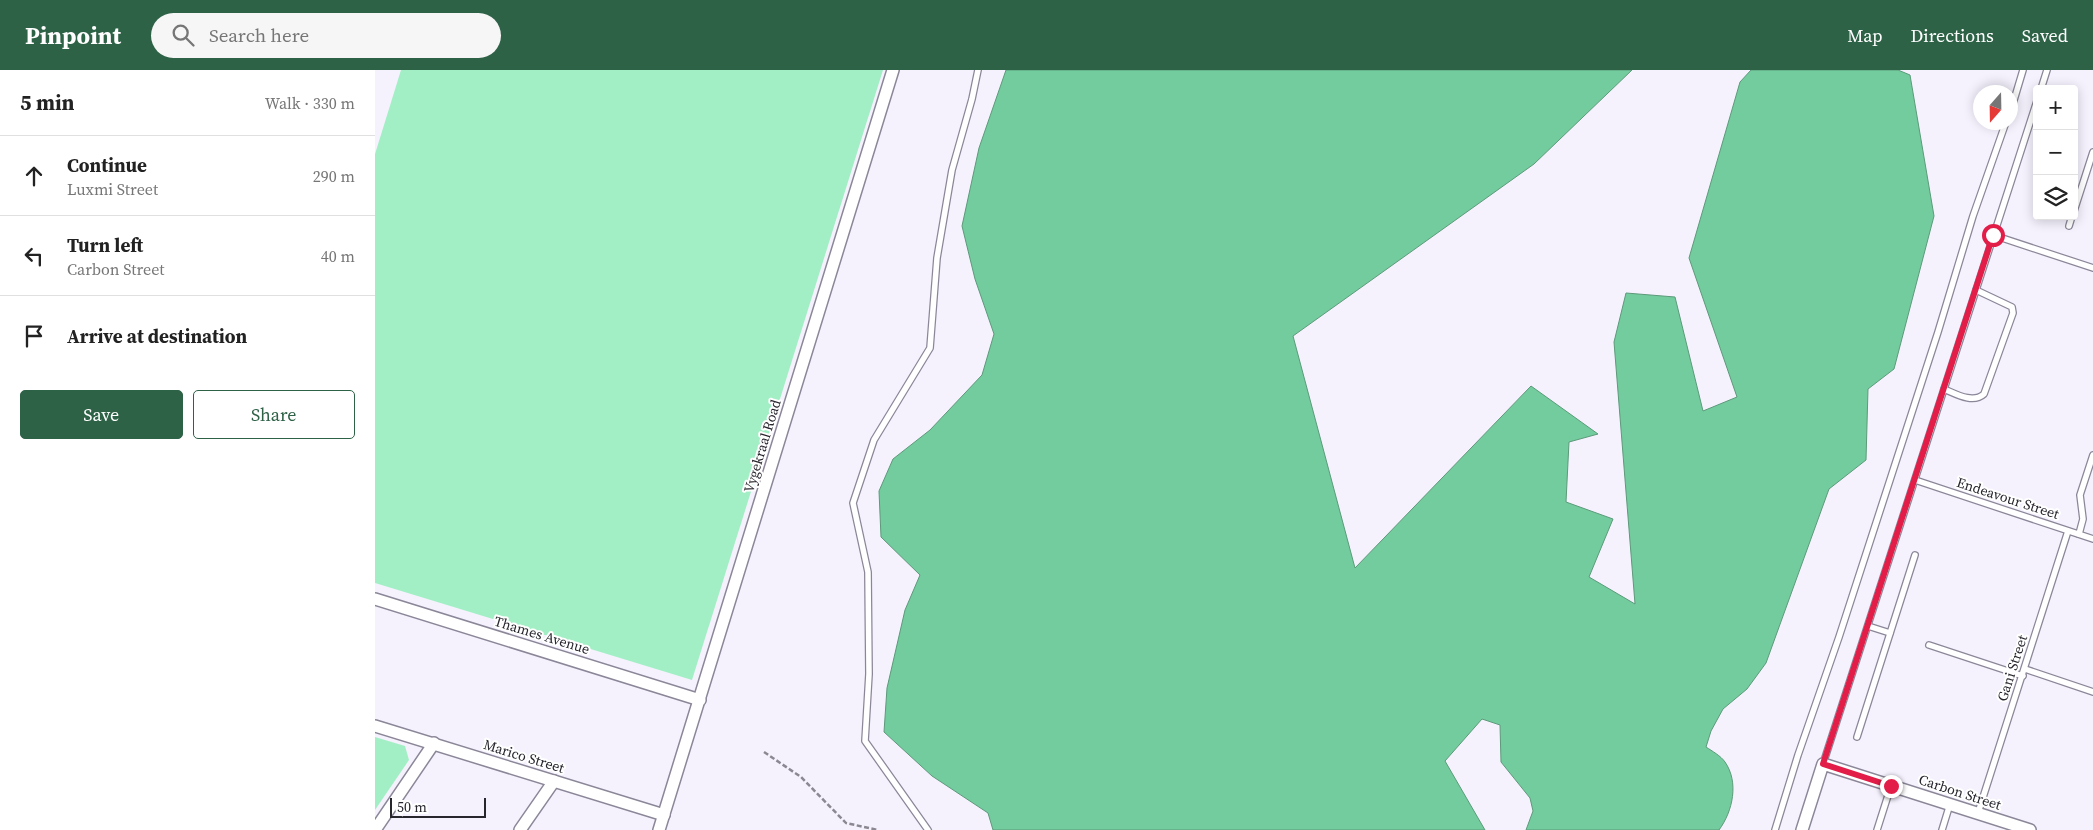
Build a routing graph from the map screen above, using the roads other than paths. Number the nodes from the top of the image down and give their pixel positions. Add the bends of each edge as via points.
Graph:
1 (893, 70) edge
2 (978, 70) edge
3 (2023, 70) edge
4 (2047, 70) edge
5 (2042, 85) edge
6 (2018, 87) edge
7 (2033, 113) edge
8 (2004, 130) edge
9 (2093, 152) edge
10 (2078, 199) edge
11 (2071, 220) edge
12 (2069, 226) dead end
13 (1993, 235) junction
14 (2093, 268) edge
15 (1976, 290) junction
16 (1944, 389) junction
17 (2093, 455) edge
18 (1915, 480) junction
19 (2068, 531) junction
20 (2079, 534) junction
21 (2093, 539) edge
22 (1915, 556) dead end
23 (375, 599) edge
24 (1868, 626) junction
25 (1890, 632) junction
26 (1929, 645) dead end
27 (2024, 672) junction
28 (2093, 692) edge
29 (700, 700) junction
30 (375, 726) edge
31 (1857, 737) dead end
32 (434, 743) junction
33 (1823, 764) junction
34 (554, 781) junction
35 (1891, 786) junction
36 (1950, 804) junction
37 (1978, 813) junction
38 (664, 815) junction
39 (375, 830) edge
40 (520, 830) edge
41 (659, 830) edge
42 (928, 830) edge
43 (1775, 830) edge
44 (1802, 830) edge
45 (1877, 830) edge
46 (1942, 830) edge
47 (2030, 830) edge

1 - 29 street, Vygekraal Road
2 - 42 lane via 952,170 937,258 930,348 874,440 853,503 869,572 865,741
3 - 6 lane
4 - 5 lane
7 - 13 lane
8 - 43 lane via 1973,216
9 - 10 lane
11 - 12 lane
13 - 14 lane
13 - 15 lane
15 - 16 lane
15 - 16 lane via 2011,306 2013,313 1984,394 1977,399 1968,398
16 - 18 lane
17 - 20 lane via 2080,495 2083,519
18 - 19 lane, Endeavour Street
18 - 24 lane
19 - 20 lane, Endeavour Street
19 - 27 lane, Gani Street
20 - 21 lane, Endeavour Street
22 - 25 lane
23 - 29 street, Thames Avenue
24 - 25 lane
24 - 33 lane
25 - 31 lane
26 - 27 lane
27 - 28 lane
27 - 37 lane, Gani Street
29 - 38 street, Vygekraal Road
30 - 32 street, Marico Street
32 - 34 street, Marico Street
32 - 39 street
33 - 35 street, Carbon Street
33 - 44 street
34 - 38 street, Marico Street
34 - 40 street
35 - 36 street, Carbon Street
35 - 45 lane
36 - 37 street, Carbon Street
36 - 46 lane
37 - 47 street, Carbon Street
38 - 41 street, Vygekraal Road

